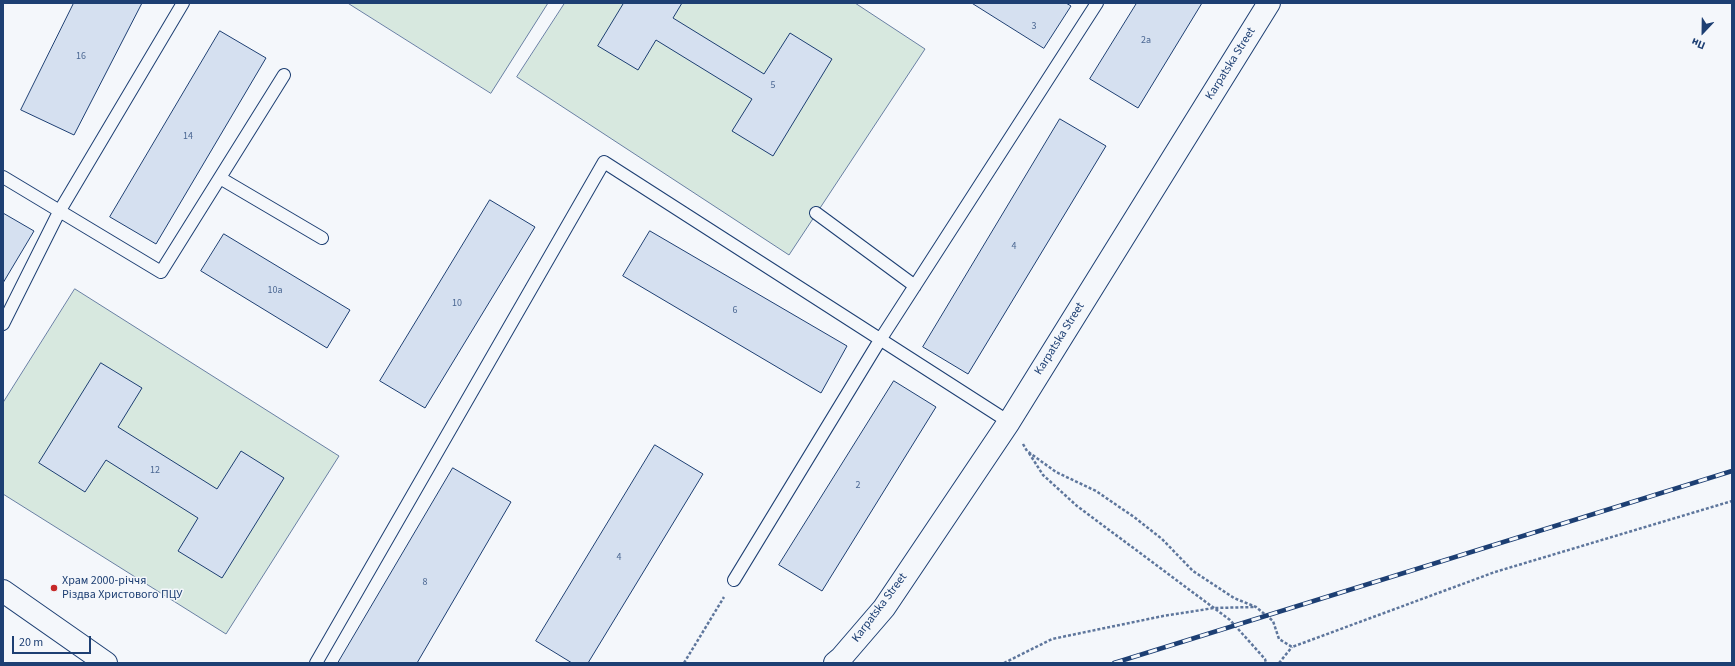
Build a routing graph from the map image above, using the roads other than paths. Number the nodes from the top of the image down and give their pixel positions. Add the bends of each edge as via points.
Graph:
1 (183, 3) edge
2 (1097, 3) edge
3 (1269, 3) edge
4 (284, 75) dead end
5 (3, 177) edge
6 (220, 178) junction
7 (59, 212) junction
8 (816, 213) dead end
9 (322, 238) dead end
10 (915, 286) junction
11 (3, 324) edge
12 (880, 340) junction
13 (1008, 422) junction
14 (734, 580) road end
15 (3, 591) edge
16 (106, 663) edge
17 (316, 663) edge
18 (835, 663) edge

1 - 7 lane
2 - 10 lane
3 - 13 street, Karpatska Street
4 - 6 lane
5 - 7 lane
6 - 7 lane via 161,272
6 - 9 lane
7 - 11 lane
8 - 10 lane
10 - 12 lane
12 - 13 lane
12 - 14 lane
12 - 17 lane via 604,162
13 - 18 street, Karpatska Street via 884,608
15 - 16 street

